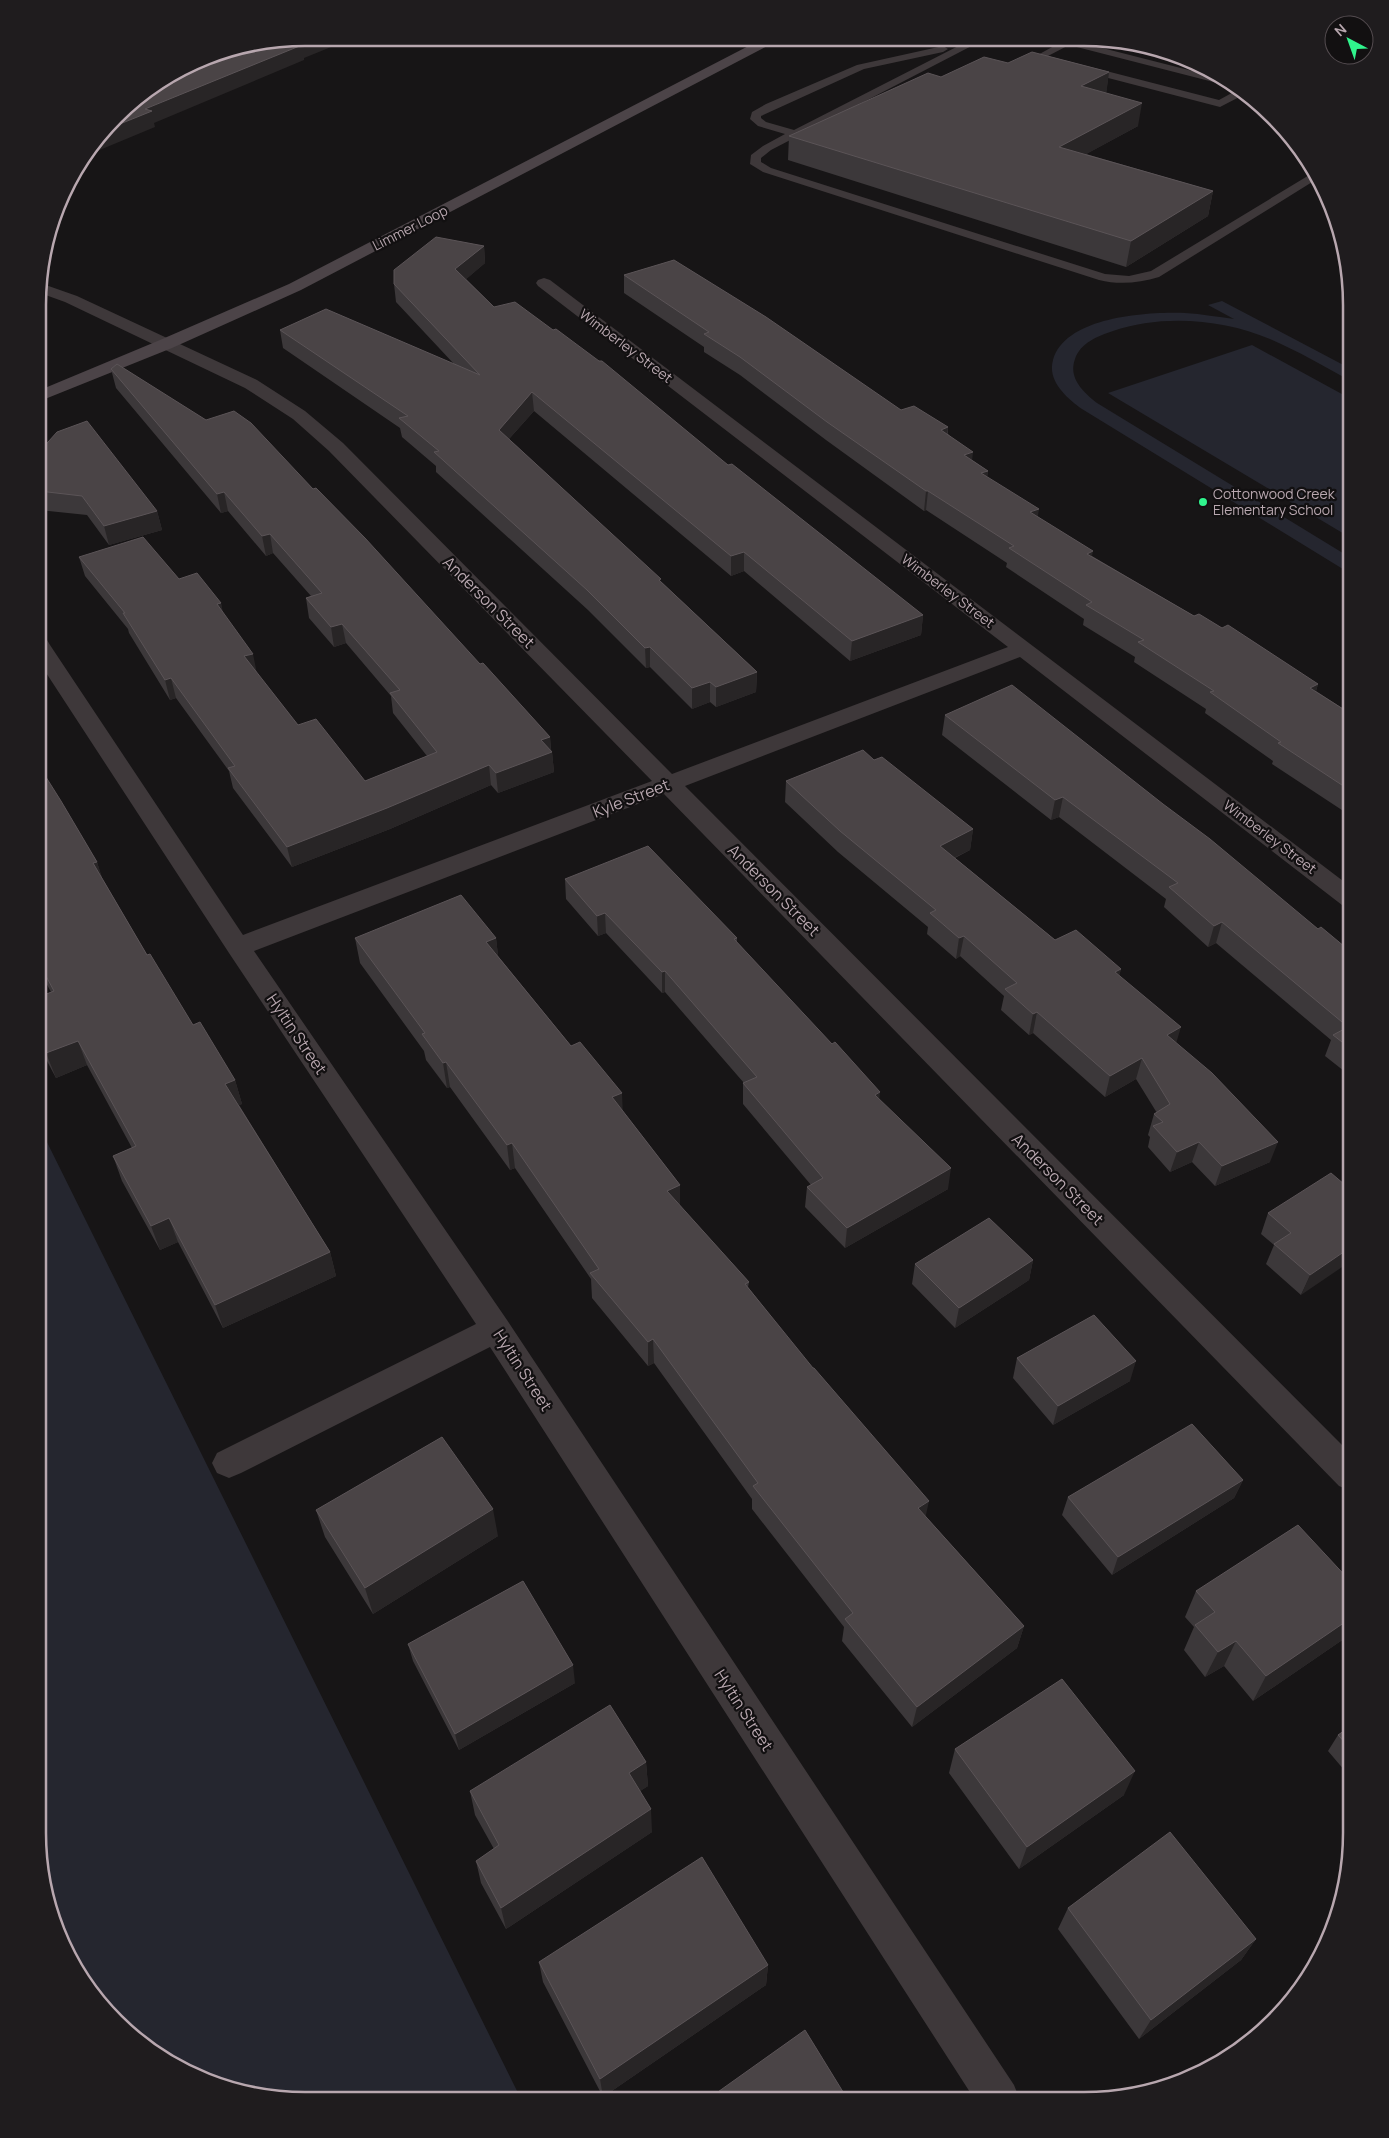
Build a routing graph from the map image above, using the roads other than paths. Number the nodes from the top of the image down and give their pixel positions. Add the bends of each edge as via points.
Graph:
1 (758, 46) edge
2 (955, 46) edge
3 (965, 46) edge
4 (1060, 46) edge
5 (1084, 46) edge
6 (1206, 77) edge
7 (1235, 95) edge
8 (795, 134) junction
9 (1310, 179) edge
10 (544, 283) dead end
11 (47, 290) edge
12 (166, 344) junction
13 (46, 394) edge
14 (1023, 649) junction
15 (46, 657) edge
16 (669, 784) junction
17 (1343, 893) edge
18 (238, 947) junction
19 (496, 1329) junction
20 (229, 1463) dead end
21 (1343, 1468) edge
22 (994, 2092) edge

1 - 12 street, Limmer Loop via 295,288
2 - 8 lane via 861,67 756,114 755,119 762,124
3 - 8 lane
4 - 7 lane via 1039,57 1220,104
5 - 6 lane
8 - 9 lane via 755,157 756,164 1103,276 1129,280 1142,280 1155,274
10 - 14 street, Wimberley Street
11 - 12 street, Anderson Street
12 - 13 street, Limmer Loop
12 - 16 street, Anderson Street via 251,384 299,415 336,446
14 - 16 street, Kyle Street
14 - 17 street, Wimberley Street
15 - 18 street, Hyltin Street
16 - 18 street, Kyle Street
16 - 21 street, Anderson Street
18 - 19 street, Hyltin Street
19 - 20 street
19 - 22 street, Hyltin Street

